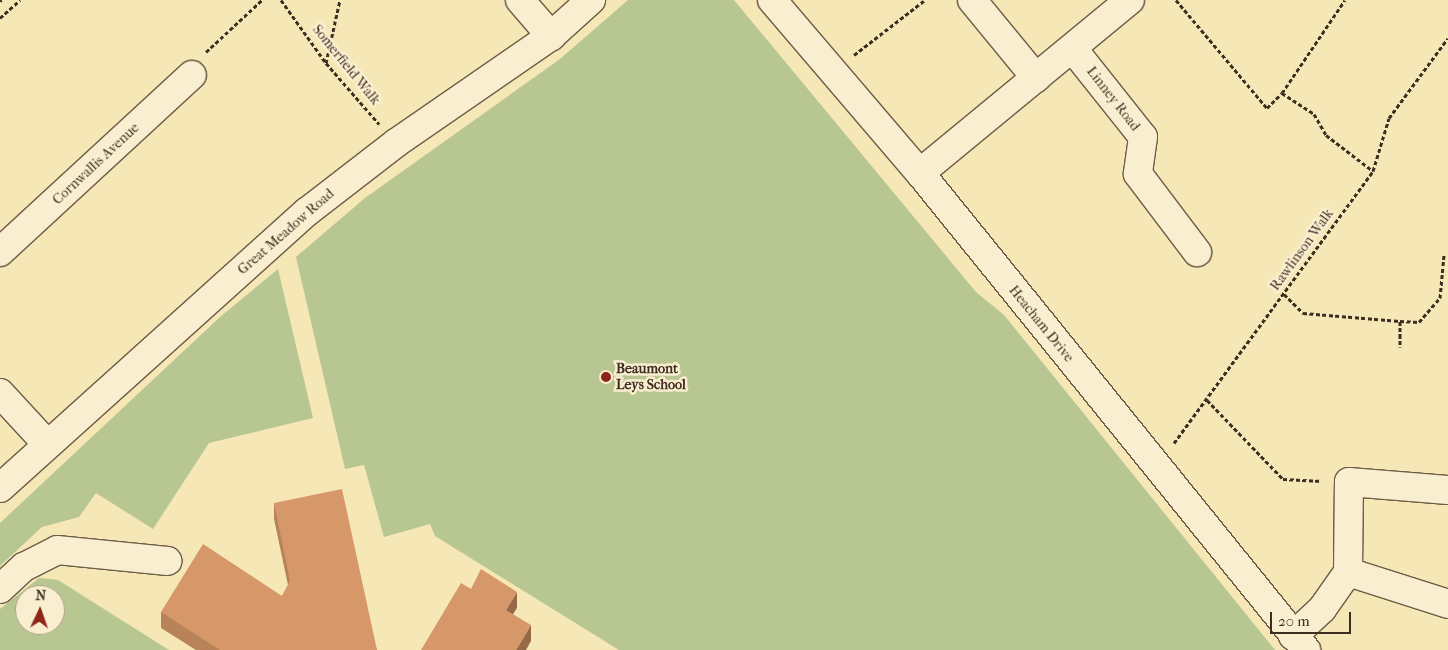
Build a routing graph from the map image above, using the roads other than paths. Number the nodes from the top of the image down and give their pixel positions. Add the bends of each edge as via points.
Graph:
1 (520, 0) edge
2 (591, 0) edge
3 (772, 0) edge
4 (972, 0) edge
5 (1130, 0) edge
6 (551, 36) junction
7 (1073, 49) junction
8 (192, 75) road end
9 (1036, 78) junction
10 (920, 173) junction
11 (0, 252) edge
12 (1197, 252) dead end
13 (0, 393) edge
14 (46, 444) junction
15 (0, 488) edge
16 (1448, 490) edge
17 (167, 562) dead end
18 (1348, 572) junction
19 (0, 589) edge
20 (1448, 604) edge
21 (1299, 643) edge

1 - 6 street
2 - 6 street, Great Meadow Road
3 - 10 street, Heacham Drive
4 - 9 street
5 - 7 street
6 - 14 street, Great Meadow Road via 396,143 308,211
7 - 9 street
7 - 12 street, Linney Road via 1143,137 1138,174
8 - 11 street, Cornwallis Avenue
9 - 10 street
10 - 21 street, Heacham Drive
13 - 14 street
14 - 15 street, Great Meadow Road
16 - 18 street via 1349,482
17 - 19 street via 57,550 24,567
18 - 20 street
18 - 21 street

